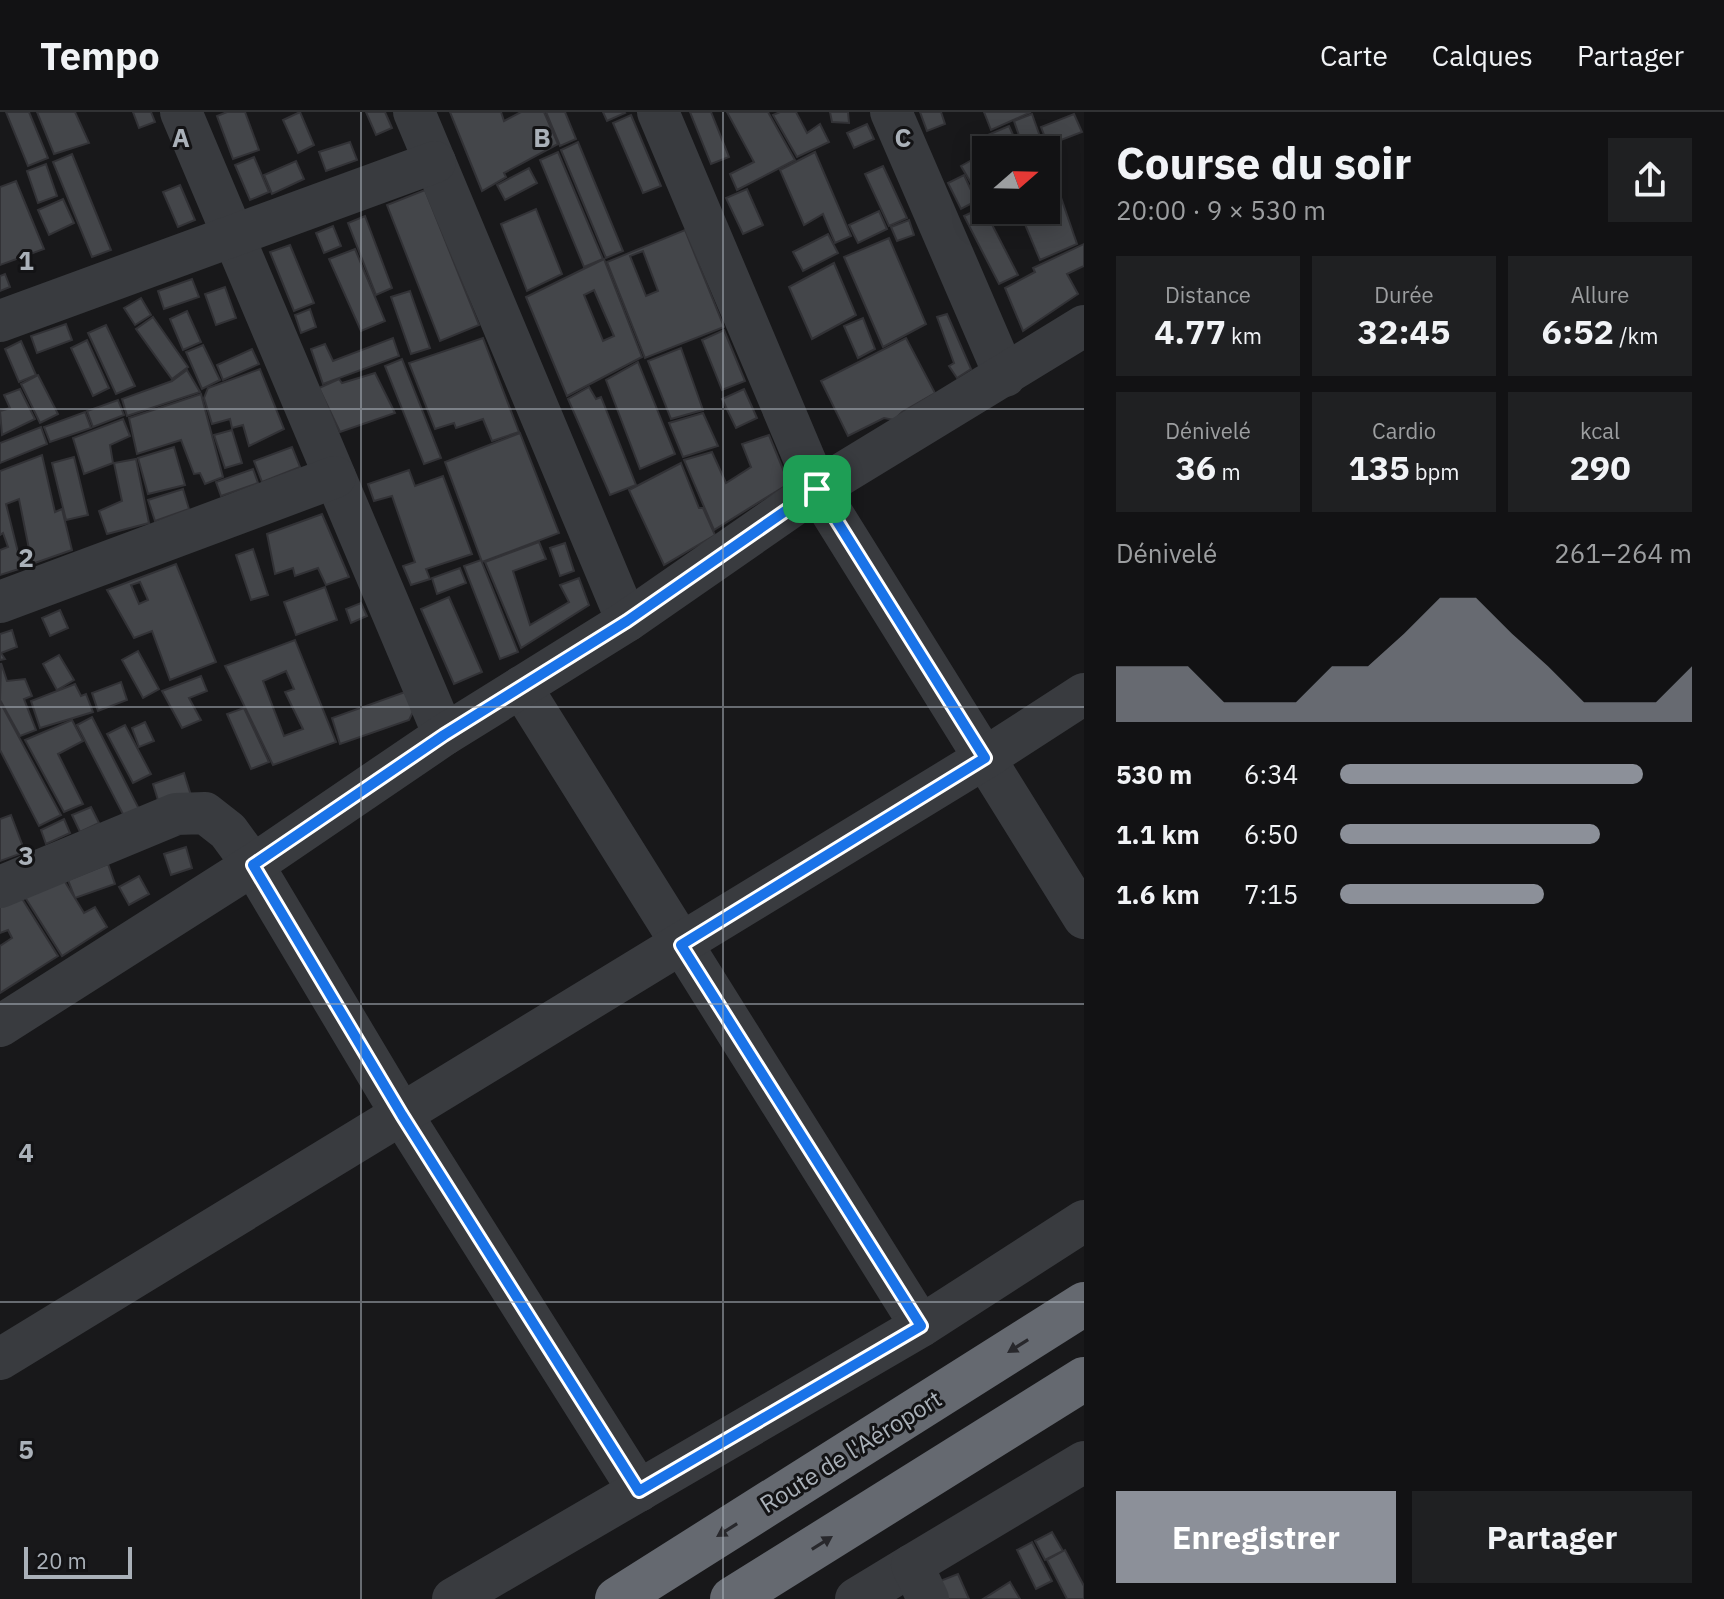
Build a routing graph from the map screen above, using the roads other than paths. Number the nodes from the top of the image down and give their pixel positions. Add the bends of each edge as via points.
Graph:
1 (181, 112) edge
2 (414, 112) edge
3 (658, 112) edge
4 (891, 112) edge
5 (435, 162) junction
6 (233, 235) junction
7 (0, 321) edge
8 (1084, 326) edge
9 (1005, 376) junction
10 (335, 477) junction
11 (817, 489) junction
12 (0, 602) edge
13 (627, 621) junction
14 (521, 687) junction
15 (1084, 694) edge
16 (444, 735) junction
17 (985, 758) junction
18 (253, 865) junction
19 (0, 887) edge
20 (1084, 918) edge
21 (681, 945) junction
22 (0, 1026) edge
23 (402, 1115) junction
24 (1084, 1221) edge
25 (1084, 1304) edge
26 (921, 1326) junction
27 (0, 1359) edge
28 (1084, 1379) edge
29 (1084, 1462) edge
30 (639, 1491) junction
31 (920, 1582) edge
32 (453, 1599) edge
33 (617, 1599) edge
34 (732, 1599) edge
35 (856, 1599) edge

1 - 6 street
2 - 5 street
3 - 11 street
4 - 9 street
5 - 6 street
5 - 13 street
6 - 7 street
6 - 10 street
8 - 9 street
9 - 11 street
10 - 12 street
10 - 16 street
11 - 13 street
11 - 17 street
13 - 14 street
14 - 16 street
14 - 21 street
15 - 17 street
16 - 18 street
17 - 20 street
17 - 21 street
18 - 19 street via 228,831 205,813 176,814
18 - 22 street
18 - 23 street
21 - 23 street
21 - 26 street
23 - 27 street
23 - 30 street
24 - 26 street
25 -> 33 highway, Route de l'Aéroport
26 - 30 street
34 -> 28 highway
29 - 31 street
30 - 32 street
31 - 35 street

